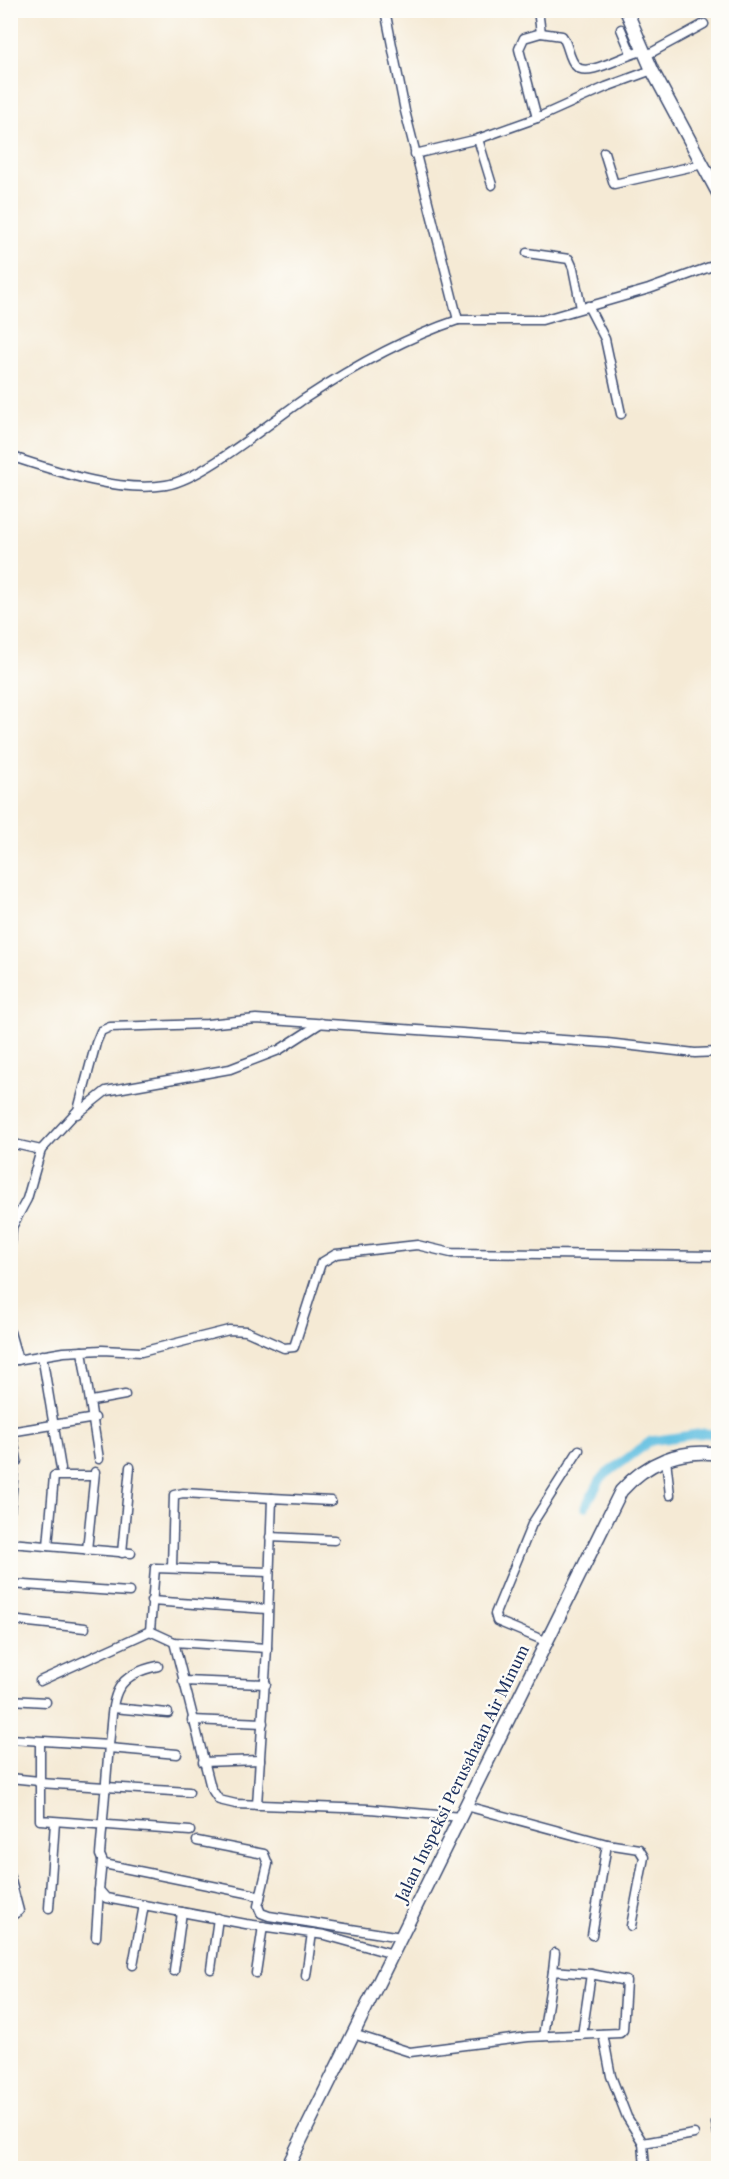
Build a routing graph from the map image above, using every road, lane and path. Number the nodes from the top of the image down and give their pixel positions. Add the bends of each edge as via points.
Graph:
1 (385, 10) edge
2 (538, 10) edge
3 (626, 10) edge
4 (704, 24) dead end
5 (621, 29) dead end
6 (541, 33) junction
7 (640, 53) junction
8 (652, 70) junction
9 (537, 118) junction
10 (478, 139) junction
11 (604, 152) dead end
12 (415, 154) junction
13 (703, 165) junction
14 (492, 185) dead end
15 (718, 193) edge
16 (527, 253) dead end
17 (718, 264) edge
18 (584, 307) junction
19 (458, 320) junction
20 (621, 414) dead end
21 (10, 456) edge
22 (322, 1023) junction
23 (718, 1052) edge
24 (74, 1116) junction
25 (10, 1143) edge
26 (41, 1150) junction
27 (10, 1252) edge
28 (718, 1256) edge
29 (10, 1332) edge
30 (82, 1351) junction
31 (42, 1355) junction
32 (14, 1361) edge
33 (125, 1395) dead end
34 (92, 1401) junction
35 (94, 1418) junction
36 (10, 1422) edge
37 (53, 1425) junction
38 (11, 1432) edge
39 (579, 1450) dead end
40 (718, 1454) edge
41 (99, 1459) dead end
42 (666, 1459) junction
43 (130, 1467) dead end
44 (61, 1469) dead end
45 (670, 1496) dead end
46 (272, 1498) junction
47 (331, 1501) dead end
48 (10, 1511) edge
49 (270, 1537) junction
50 (334, 1540) dead end
51 (10, 1543) edge
52 (48, 1546) junction
53 (87, 1550) junction
54 (171, 1567) junction
55 (268, 1572) junction
56 (10, 1584) edge
57 (129, 1592) dead end
58 (151, 1601) junction
59 (267, 1609) junction
60 (10, 1620) edge
61 (85, 1628) dead end
62 (150, 1631) junction
63 (545, 1641) junction
64 (174, 1642) junction
65 (267, 1648) junction
66 (158, 1666) dead end
67 (40, 1681) dead end
68 (183, 1681) junction
69 (266, 1684) junction
70 (10, 1700) edge
71 (46, 1702) dead end
72 (113, 1708) junction
73 (168, 1713) dead end
74 (192, 1720) junction
75 (263, 1723) junction
76 (10, 1739) edge
77 (40, 1742) junction
78 (109, 1747) junction
79 (177, 1754) dead end
80 (260, 1760) junction
81 (203, 1762) junction
82 (10, 1778) edge
83 (39, 1782) junction
84 (106, 1787) junction
85 (189, 1792) dead end
86 (257, 1805) junction
87 (463, 1812) junction
88 (55, 1822) junction
89 (103, 1825) junction
90 (190, 1831) dead end
91 (197, 1841) dead end
92 (608, 1844) junction
93 (102, 1861) junction
94 (10, 1877) edge
95 (99, 1890) junction
96 (260, 1898) junction
97 (144, 1905) junction
98 (50, 1908) dead end
99 (182, 1912) junction
100 (10, 1917) edge
101 (218, 1918) junction
102 (263, 1926) junction
103 (631, 1926) dead end
104 (312, 1933) junction
105 (592, 1935) dead end
106 (96, 1937) dead end
107 (401, 1937) junction
108 (555, 1953) dead end
109 (393, 1954) junction
110 (133, 1965) dead end
111 (211, 1969) dead end
112 (174, 1971) dead end
113 (553, 1971) junction
114 (256, 1973) dead end
115 (591, 1974) junction
116 (306, 1976) dead end
117 (352, 2034) junction
118 (603, 2034) junction
119 (582, 2035) junction
120 (543, 2036) junction
121 (716, 2123) dead end
122 (694, 2134) dead end
123 (718, 2134) edge
124 (643, 2143) junction
125 (287, 2169) edge
126 (645, 2169) edge

1 - 12 street
2 - 6 street
3 - 7 street
4 - 7 street
5 - 7 street
6 - 7 street via 562,36 573,64 585,71
6 - 9 street via 524,38 519,49
7 - 8 street
8 - 9 street
8 - 13 street
9 - 10 street
10 - 12 street
10 - 14 street
11 - 13 street via 614,184
12 - 19 street
13 - 15 street
16 - 18 street via 569,259
17 - 18 street
18 - 19 street via 531,321
18 - 20 street via 605,339
19 - 21 street via 386,350 307,397 198,473 168,485 135,487 61,473
22 - 23 street
22 - 24 street via 279,1050 230,1069 106,1091
22 - 24 street via 256,1018 110,1027 101,1031 96,1043
24 - 26 street
25 - 26 street
26 - 27 street via 27,1199 12,1227
28 - 30 street via 451,1253 417,1245 336,1254 321,1263 294,1347 284,1348 246,1331 229,1330 141,1352
29 - 32 street
30 - 31 street
30 - 34 street
31 - 32 street
31 - 37 street
33 - 34 street
34 - 35 street
35 - 37 street
35 - 41 street
36 - 38 street
37 - 38 street
37 - 44 street
38 - 48 street via 15,1465
39 - 63 street via 532,1524 495,1614 496,1621
40 - 42 street, Jalan Inspeksi Perusahaan Air Minum via 686,1454
42 - 45 street
42 - 63 street, Jalan Inspeksi Perusahaan Air Minum via 635,1475 621,1491
43 - 53 street via 127,1553
46 - 47 street
46 - 49 street
46 - 54 street via 176,1494
49 - 50 street
49 - 55 street
51 - 52 street
52 - 53 street
52 - 53 street via 54,1476 94,1474
54 - 55 street
54 - 58 street via 153,1571
55 - 59 street
56 - 57 street
58 - 59 street
58 - 62 street
59 - 65 street
60 - 61 street
62 - 64 street
62 - 67 street
63 - 87 street, Jalan Inspeksi Perusahaan Air Minum
64 - 65 street
64 - 68 street
65 - 69 street
66 - 72 street via 123,1680 115,1691
68 - 69 street
68 - 74 street
69 - 75 street
70 - 71 street
72 - 73 street
72 - 78 street
74 - 75 street
74 - 81 street
75 - 80 street
76 - 77 street
77 - 78 street
77 - 83 street
78 - 79 street
78 - 84 street
80 - 81 street
80 - 86 street
81 - 86 street via 210,1788 219,1800
82 - 83 street
83 - 84 street
83 - 88 street via 40,1820
84 - 85 street
84 - 89 street
86 - 87 street
87 - 92 street
87 - 107 street, Jalan Inspeksi Perusahaan Air Minum
88 - 89 street
88 - 98 street
89 - 90 street
89 - 93 street
91 - 96 street via 264,1854 268,1864
92 - 103 street via 639,1849 644,1857
92 - 105 street
93 - 95 street
93 - 96 street
94 - 100 street via 19,1911
95 - 97 street via 106,1898
95 - 106 street
96 - 107 street via 261,1913 269,1916
97 - 99 street
97 - 110 street
99 - 101 street
99 - 112 street
101 - 102 street
101 - 111 street
102 - 104 street
102 - 114 street
104 - 109 street
104 - 116 street
107 - 109 street, Jalan Inspeksi Perusahaan Air Minum
108 - 113 street
109 - 117 street, Jalan Inspeksi Perusahaan Air Minum
113 - 115 street
113 - 120 street
115 - 118 street via 624,1979 627,1983 623,2030
115 - 119 street
117 - 120 street via 410,2052
117 - 125 street, Jalan Inspeksi Perusahaan Air Minum
118 - 119 street
118 - 124 street via 611,2076 627,2117
119 - 120 street
121 - 123 street
122 - 124 street
124 - 126 street

